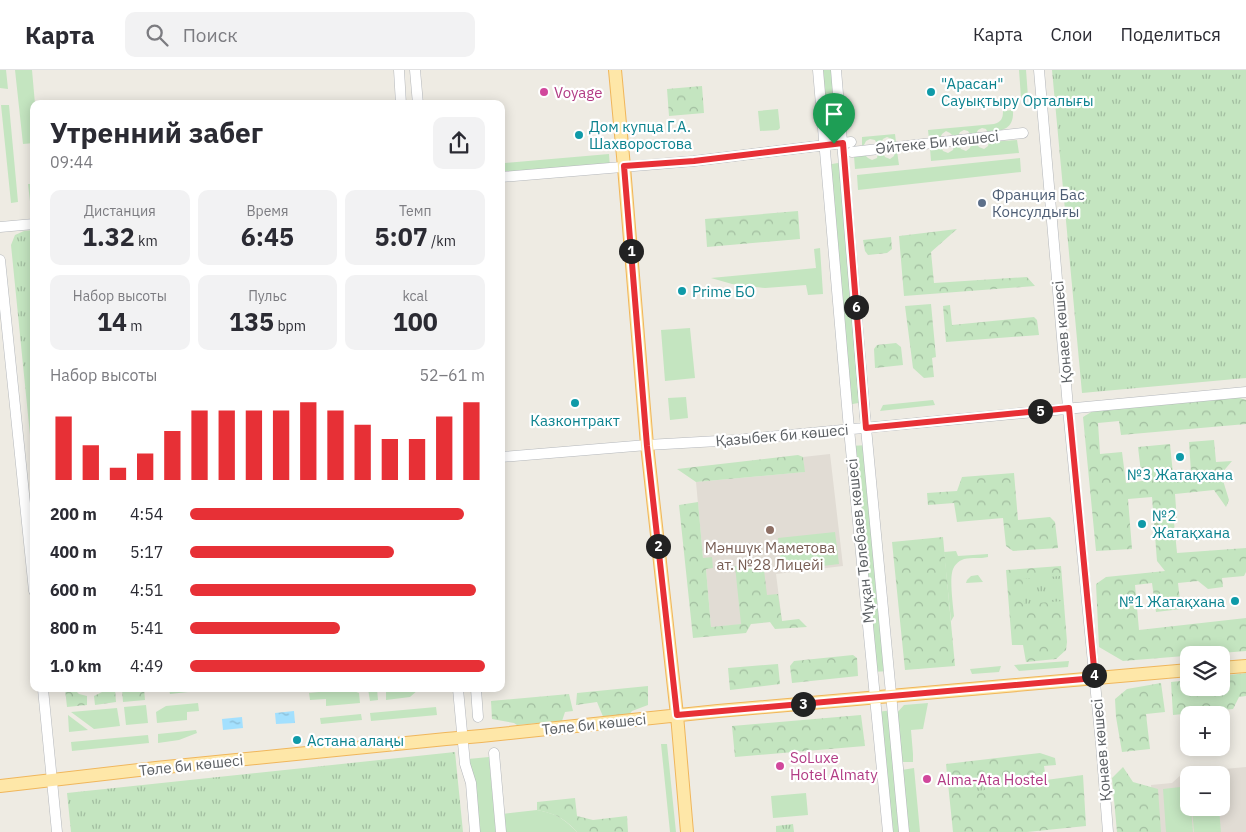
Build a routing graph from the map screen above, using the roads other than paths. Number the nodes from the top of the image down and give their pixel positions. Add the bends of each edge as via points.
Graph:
1 (399, 70) edge
2 (415, 70) edge
3 (615, 70) edge
4 (818, 70) edge
5 (836, 70) edge
6 (1039, 70) edge
7 (401, 100) edge
8 (418, 100) edge
9 (1022, 133) dead end
10 (848, 145) junction
11 (824, 146) junction
12 (624, 166) junction
13 (505, 177) edge
14 (30, 224) edge
15 (0, 227) edge
16 (0, 260) edge
17 (1246, 392) edge
18 (1069, 408) junction
19 (866, 428) junction
20 (849, 429) junction
21 (647, 446) junction
22 (505, 458) edge
23 (30, 552) edge
24 (1246, 666) edge
25 (1230, 667) edge
26 (1180, 671) edge
27 (1095, 678) junction
28 (43, 692) edge
29 (458, 692) edge
30 (476, 692) edge
31 (891, 696) junction
32 (876, 698) junction
33 (677, 715) junction
34 (478, 717) dead end
35 (463, 738) junction
36 (494, 754) dead end
37 (52, 780) junction
38 (0, 786) edge
39 (57, 832) edge
40 (475, 832) edge
41 (501, 832) edge
42 (687, 832) edge
43 (888, 832) edge
44 (904, 832) edge
45 (1108, 832) edge

1 - 7 street
2 - 8 street
3 - 12 main road
4 - 11 street, Мұқан Төлебаев көшесі
5 - 10 street, Мұқан Төлебаев көшесі
6 - 18 street, Қонаев көшесі
9 - 10 street, Әйтеке Би көшесі
10 - 11 street, Әйтеке Би көшесі
10 - 19 street, Мұқан Төлебаев көшесі
11 - 12 street, Әйтеке Би көшесі
11 - 20 street, Мұқан Төлебаев көшесі
12 - 13 street, Әйтеке Би көшесі
12 - 21 main road
14 - 15 street
16 - 23 street
17 - 18 street, Қазыбек би көшесі
18 - 19 street, Қазыбек би көшесі
18 - 27 street, Қонаев көшесі
19 - 20 street, Қазыбек би көшесі
19 - 31 street, Мұқан Төлебаев көшесі
20 - 21 street, Қазыбек би көшесі
20 - 32 street, Мұқан Төлебаев көшесі
21 - 22 street
21 - 33 main road
24 - 25 main road
26 - 27 main road, Төле би көшесі
27 - 31 main road, Төле би көшесі
27 - 45 street, Қонаев көшесі
28 - 37 street
29 - 35 street
30 - 34 street
31 - 32 main road, Төле би көшесі
31 - 44 street, Мұқан Төлебаев көшесі
32 - 33 main road, Төле би көшесі
32 - 43 street, Мұқан Төлебаев көшесі
33 - 35 main road, Төле би көшесі
33 - 42 main road
35 - 37 main road, Төле би көшесі
35 - 40 street
36 - 41 street
37 - 38 main road, Төле би көшесі
37 - 39 street

